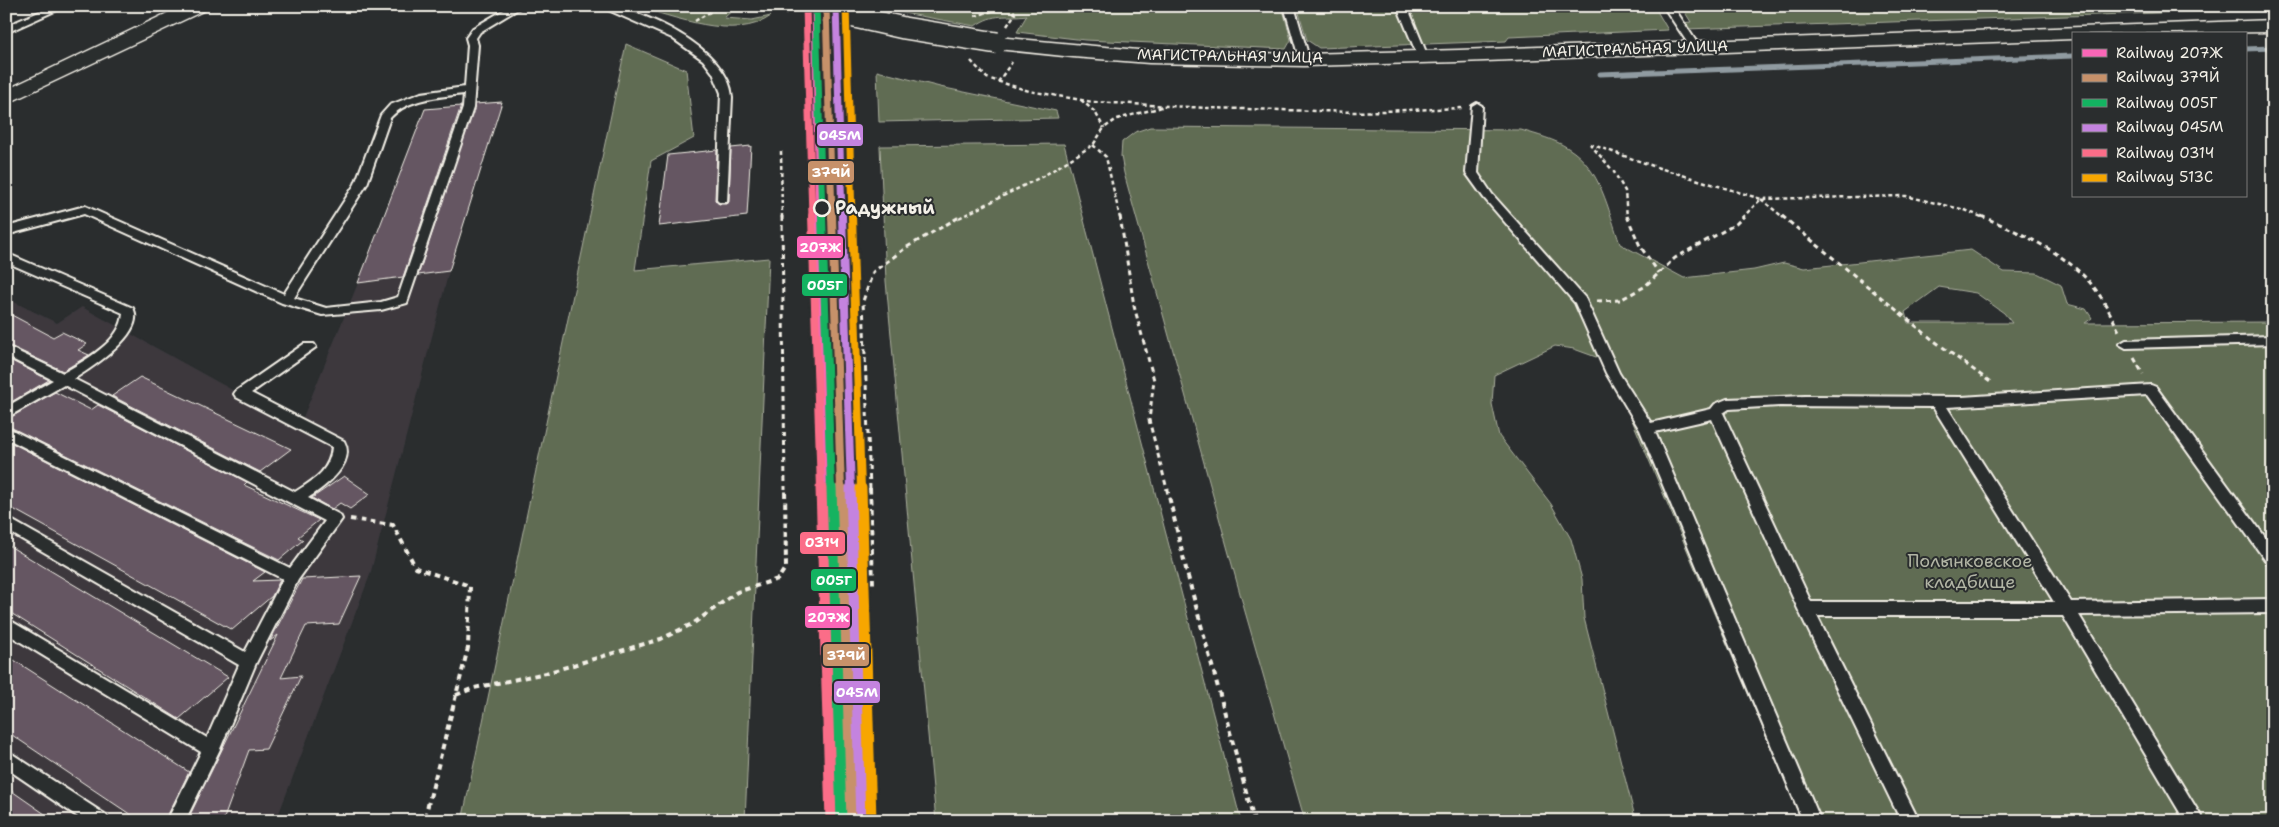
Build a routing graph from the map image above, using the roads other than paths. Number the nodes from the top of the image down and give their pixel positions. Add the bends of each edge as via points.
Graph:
1 (61, 6) edge
2 (198, 6) edge
3 (518, 6) edge
4 (604, 6) edge
5 (806, 6) edge
6 (1289, 6) edge
7 (1402, 6) edge
8 (1668, 6) edge
9 (2273, 26) edge
10 (6, 30) edge
11 (2099, 32) edge
12 (2072, 33) edge
13 (1694, 46) junction
14 (1423, 57) junction
15 (1304, 58) junction
16 (469, 90) junction
17 (6, 98) edge
18 (1477, 106) road end
19 (723, 200) dead end
20 (6, 231) edge
21 (6, 257) edge
22 (286, 300) junction
23 (2273, 340) edge
24 (2126, 344) road end
25 (309, 347) dead end
26 (6, 350) edge
27 (63, 378) junction
28 (1937, 402) junction
29 (6, 413) edge
30 (1716, 413) junction
31 (1647, 429) junction
32 (6, 432) edge
33 (296, 499) junction
34 (6, 523) edge
35 (2273, 560) edge
36 (292, 576) junction
37 (2273, 606) edge
38 (1806, 609) junction
39 (2067, 609) junction
40 (6, 625) edge
41 (248, 662) junction
42 (211, 749) junction
43 (6, 758) edge
44 (100, 821) edge
45 (176, 821) edge
46 (1812, 821) edge
47 (1910, 821) edge
48 (2194, 821) edge

1 - 10 lane
2 - 17 main road
3 - 16 lane via 476,30 471,38
4 - 19 lane via 661,27 680,38 716,71 726,91
5 - 15 main road, МАГИСТРАЛЬНАЯ УЛИЦА, bridge via 904,28 1000,37 1079,52
6 - 15 lane
7 - 14 lane
8 - 13 lane
9 - 11 main road, МАГИСТРАЛЬНАЯ УЛИЦА
12 - 13 main road, МАГИСТРАЛЬНАЯ УЛИЦА
13 - 14 main road, МАГИСТРАЛЬНАЯ УЛИЦА
14 - 15 main road, МАГИСТРАЛЬНАЯ УЛИЦА
16 - 22 lane via 425,95 394,107 385,117 361,184
16 - 22 lane via 468,108 402,300 326,312
18 - 31 lane via 1472,173 1488,196 1582,301 1613,373
20 - 22 lane via 85,210
21 - 27 lane via 129,312 128,323 115,342
23 - 24 lane
25 - 33 lane via 241,394 338,445 336,465 326,478
26 - 27 lane
27 - 29 lane
27 - 33 lane
28 - 30 lane via 1771,401 1727,404
28 - 35 lane via 2151,390
28 - 39 lane
30 - 31 lane
30 - 38 lane
31 - 46 lane
32 - 36 lane
33 - 36 lane via 335,519
34 - 41 lane
36 - 41 lane
37 - 39 lane
38 - 39 lane
38 - 47 lane
39 - 48 lane
40 - 42 lane
41 - 42 lane
42 - 45 lane
43 - 44 lane

